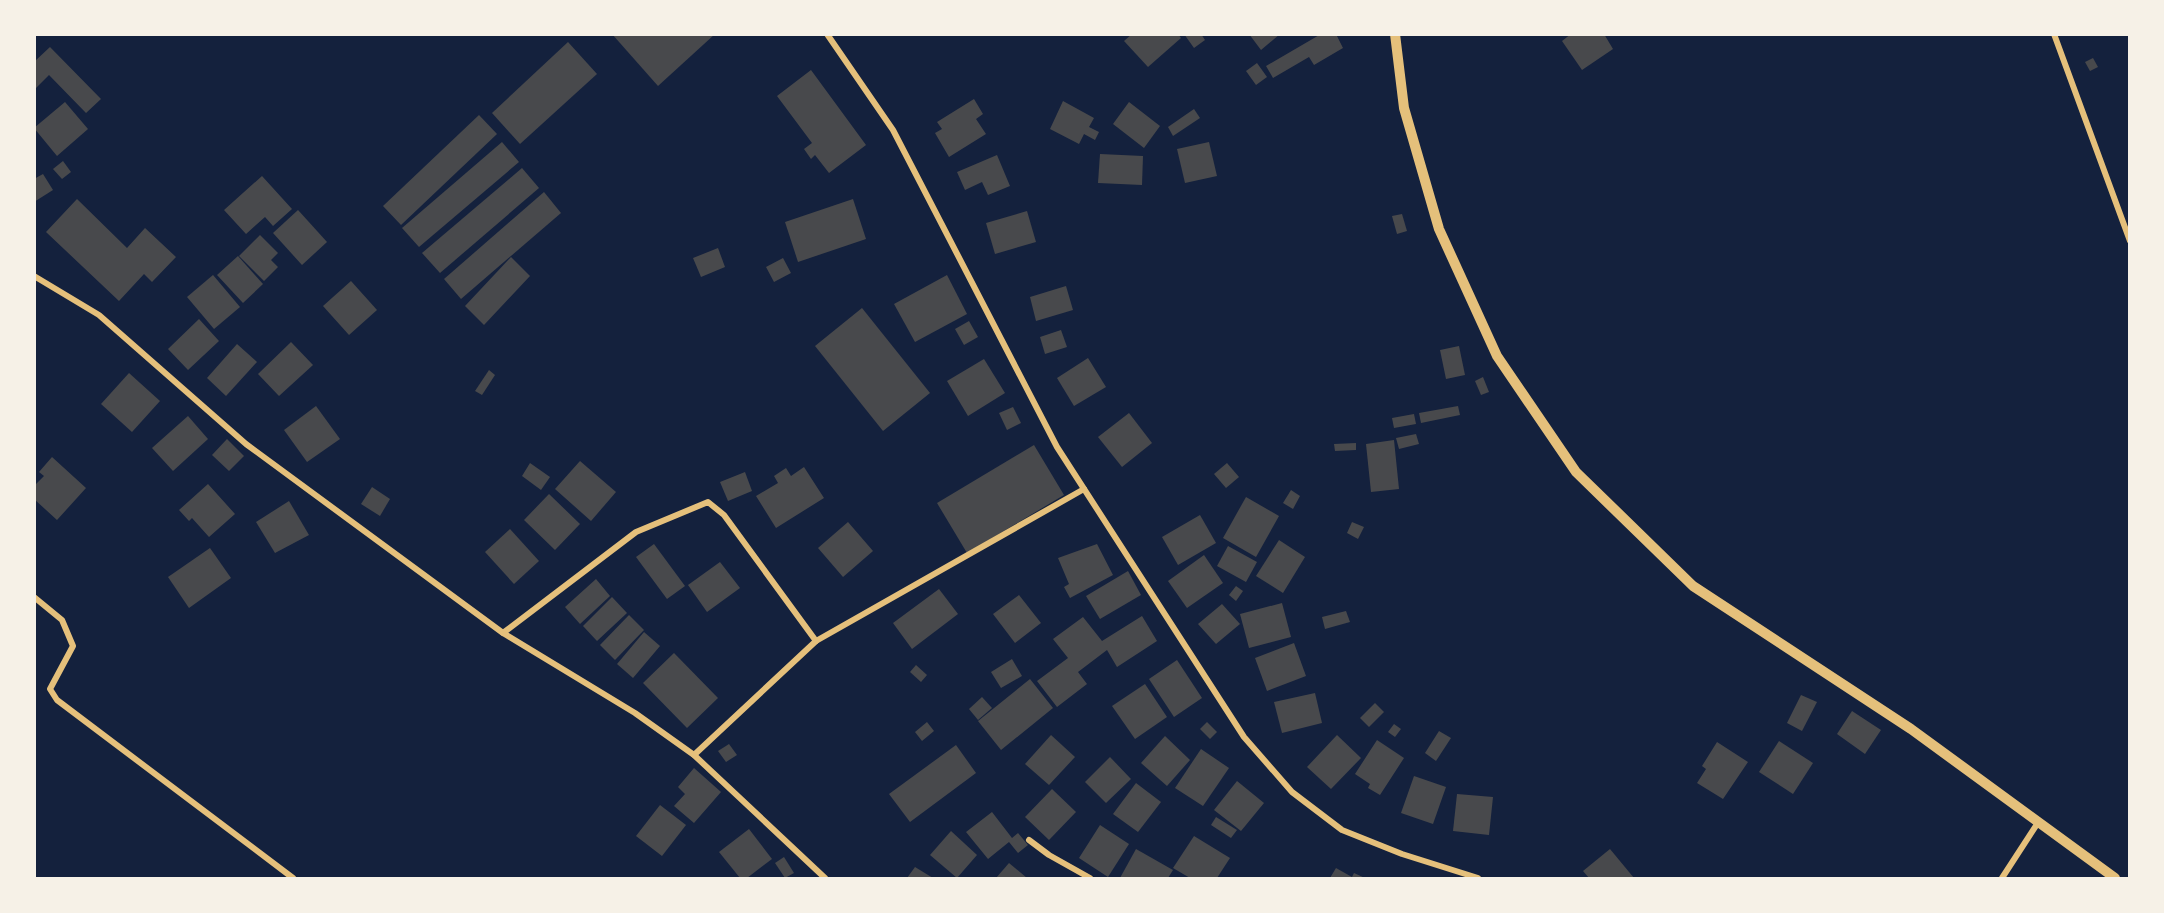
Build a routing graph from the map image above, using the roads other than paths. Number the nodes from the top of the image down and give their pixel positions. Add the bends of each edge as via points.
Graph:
1 (827, 34) edge
2 (1395, 34) edge
3 (2054, 34) edge
4 (2130, 241) edge
5 (34, 276) edge
6 (1084, 489) junction
7 (34, 597) edge
8 (503, 633) junction
9 (816, 641) junction
10 (694, 755) junction
11 (2039, 821) junction
12 (1029, 840) dead end
13 (293, 879) edge
14 (825, 879) edge
15 (1090, 879) edge
16 (1478, 879) edge
17 (2002, 879) edge
18 (2115, 879) edge

1 - 6 street via 893,130 1057,447
2 - 11 street via 1404,108 1439,229 1497,356 1576,472 1693,586 1911,729
3 - 4 street
5 - 8 street via 99,315 246,444
6 - 9 street
6 - 16 street via 1244,737 1292,792 1342,830
7 - 13 street via 62,620 73,646 50,689 57,700
8 - 9 street via 636,532 708,502 724,515
8 - 10 street via 635,713
9 - 10 street
10 - 14 street
11 - 17 street
11 - 18 street
12 - 15 street

